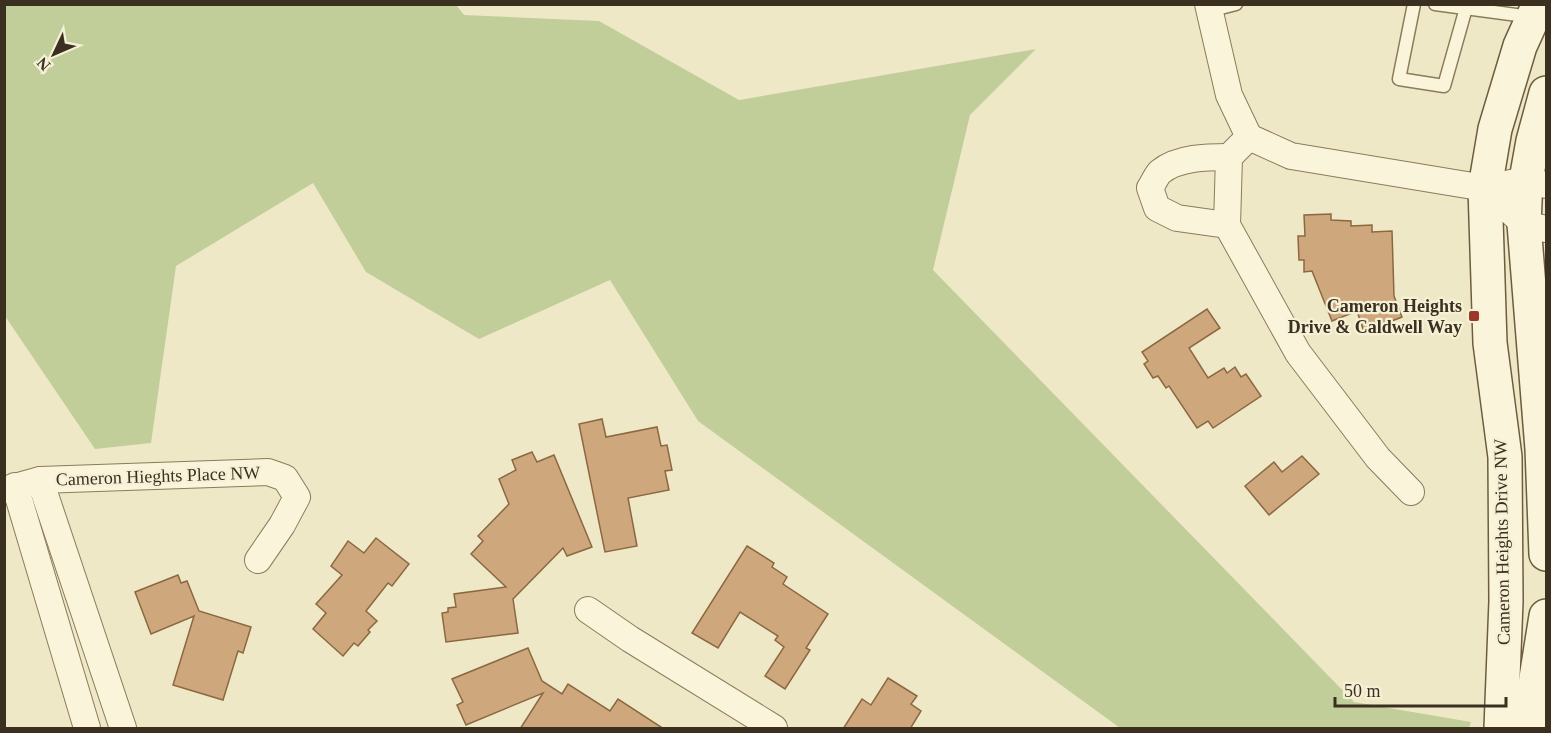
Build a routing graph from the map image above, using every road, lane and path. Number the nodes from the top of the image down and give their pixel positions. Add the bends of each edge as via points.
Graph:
1 (1236, 4) edge
2 (1414, 4) edge
3 (1435, 4) edge
4 (1208, 8) edge
5 (1466, 8) junction
6 (1536, 11) edge
7 (1546, 93) edge
8 (1249, 136) junction
9 (1229, 157) junction
10 (1536, 183) edge
11 (1485, 188) junction
12 (1227, 225) junction
13 (1535, 226) edge
14 (40, 480) junction
15 (10, 488) edge
16 (1411, 492) dead end
17 (1546, 554) edge
18 (258, 560) dead end
19 (588, 610) dead end
20 (1546, 616) edge
21 (87, 729) edge
22 (123, 729) edge
23 (774, 729) edge
24 (1501, 729) edge
25 (1528, 729) edge

1 - 4 lane
2 - 5 lane via 1399,78 1444,86
3 - 5 lane
4 - 8 street via 1229,95
5 - 6 lane
6 - 11 street, Cameron Heights Drive NW via 1520,46 1495,129
7 - 10 street via 1533,141
8 - 9 street
8 - 11 street via 1291,156
9 - 12 street
9 - 12 street via 1182,162 1160,172 1150,188 1156,208 1177,218
10 - 11 street
10 - 13 street
11 - 13 street
11 - 24 street, Cameron Heights Drive NW via 1490,343 1505,457 1506,601
12 - 16 street via 1298,353 1378,458
13 - 17 street
14 - 15 street, Cameron Hieghts Place NW
14 - 18 street, Cameron Hieghts Place NW via 268,472 285,478 297,497
14 - 22 street, Cameron Hieghts Place NW
15 - 21 street, Cameron Hieghts Place NW
19 - 23 street
20 - 25 street, Cameron Heights Drive NW

